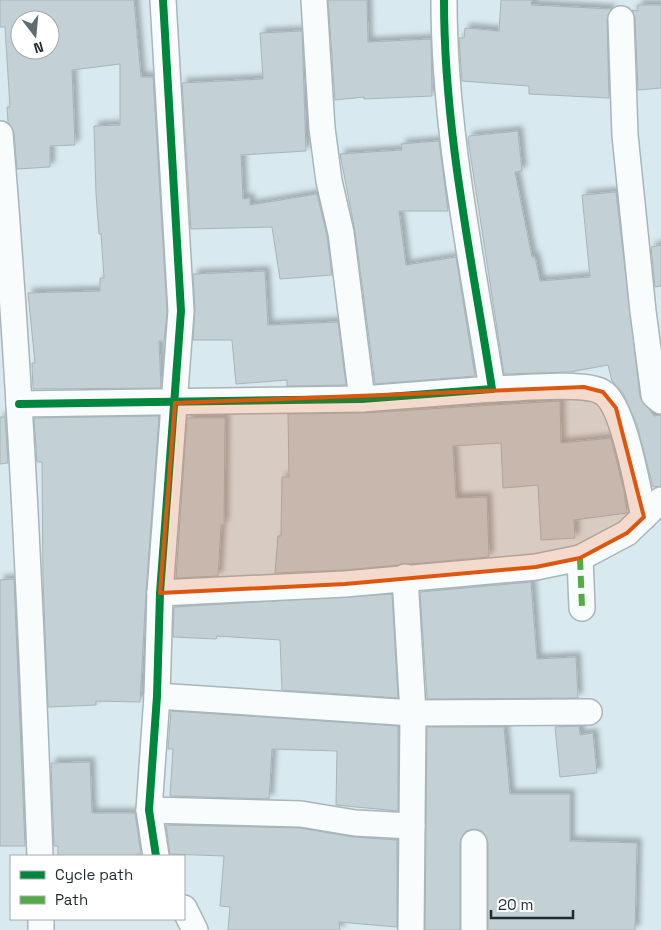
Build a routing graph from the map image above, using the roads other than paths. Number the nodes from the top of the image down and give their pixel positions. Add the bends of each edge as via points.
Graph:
1 (163, 0) edge
2 (314, 0) edge
3 (444, 0) edge
4 (621, 19) dead end
5 (0, 134) edge
6 (492, 389) junction
7 (362, 398) junction
8 (661, 401) edge
9 (175, 403) junction
10 (19, 404) junction
11 (653, 508) edge
12 (580, 558) junction
13 (405, 577) junction
14 (160, 593) junction
15 (582, 608) dead end
16 (157, 696) junction
17 (588, 712) dead end
18 (413, 713) junction
19 (149, 810) junction
20 (412, 826) junction
21 (474, 843) dead end
22 (40, 855) edge
23 (156, 855) edge
24 (185, 910) edge
25 (195, 930) edge
26 (410, 930) edge
27 (474, 930) edge

1 - 9 street via 181,311
2 - 7 street via 322,128 346,271
3 - 6 street via 444,48 453,144
4 - 8 street via 626,135 636,246 654,395
5 - 10 street
6 - 7 street
6 - 11 street via 584,387 603,392 616,408
7 - 9 street
9 - 10 street
9 - 14 street
10 - 22 street
11 - 12 street via 627,533
12 - 13 street via 536,567
12 - 15 street
13 - 14 street via 265,589
13 - 18 street
14 - 16 street
16 - 18 street
16 - 19 street
17 - 18 street
18 - 20 street
19 - 20 street via 301,814 355,823
19 - 23 street
20 - 26 street
21 - 27 street
24 - 25 street

